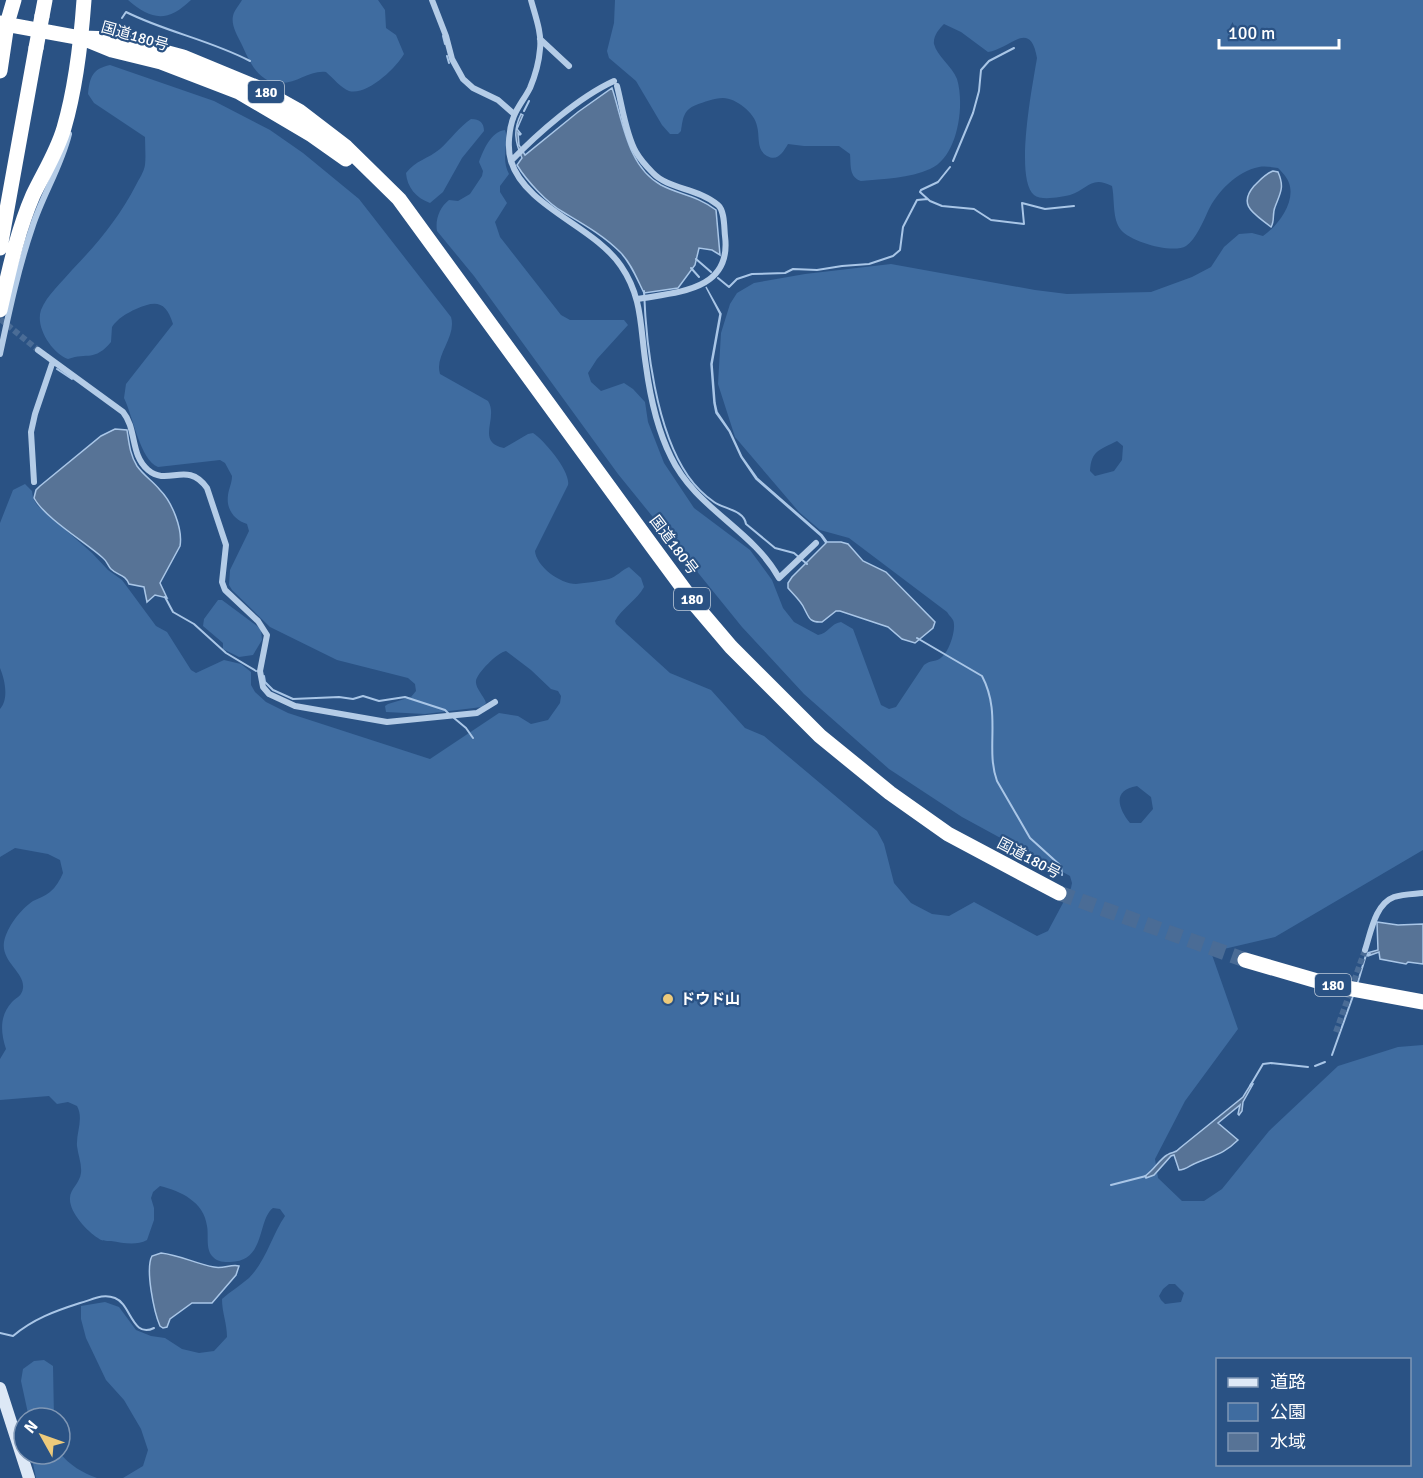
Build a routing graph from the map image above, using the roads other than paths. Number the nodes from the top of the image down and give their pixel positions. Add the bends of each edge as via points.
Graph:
1 (14, 0) edge
2 (45, 0) edge
3 (84, 0) edge
4 (432, 0) edge
5 (531, 0) edge
6 (4, 24) edge
7 (81, 38) junction
8 (540, 39) junction
9 (569, 66) dead end
10 (0, 71) edge
11 (514, 114) junction
12 (511, 161) junction
13 (0, 249) edge
14 (638, 299) junction
15 (0, 310) edge
16 (38, 350) tunnel mouth
17 (0, 354) edge
18 (53, 361) junction
19 (34, 482) dead end
20 (816, 543) dead end
21 (495, 702) dead end
22 (1059, 893) tunnel mouth
23 (1423, 893) edge
24 (1365, 950) tunnel mouth
25 (1245, 960) tunnel mouth
26 (1423, 1002) edge
27 (0, 1388) edge
28 (29, 1478) edge

1 - 6 highway
2 - 13 highway, bridge
3 - 7 highway
4 - 11 street via 463,79
5 - 8 street
6 - 7 highway, 国道180号
6 - 10 highway
7 - 15 highway via 64,128 14,247
7 - 17 street via 67,144 31,231
7 - 22 highway, 国道180号 / 180 via 116,39 208,66 299,111 346,147 399,200 652,546 731,647 820,736 890,793 948,834
8 - 9 street
8 - 11 street via 531,86
11 - 12 street
12 - 14 street via 524,182 555,214 612,253
12 - 14 street via 592,93 615,83 635,151 658,178 696,191 719,206 726,242 723,263 709,280 695,289
14 - 20 street via 657,419 681,475 753,544 779,578
16 - 18 street
18 - 19 street via 31,432
18 - 21 street via 123,412 130,421 136,453 152,473 190,474 207,488 226,545 222,582 225,590 267,635 260,677 268,694 295,706 387,722 477,713
23 - 24 street via 1396,896 1385,903
25 - 26 highway, 180 via 1331,985
27 - 28 main road

